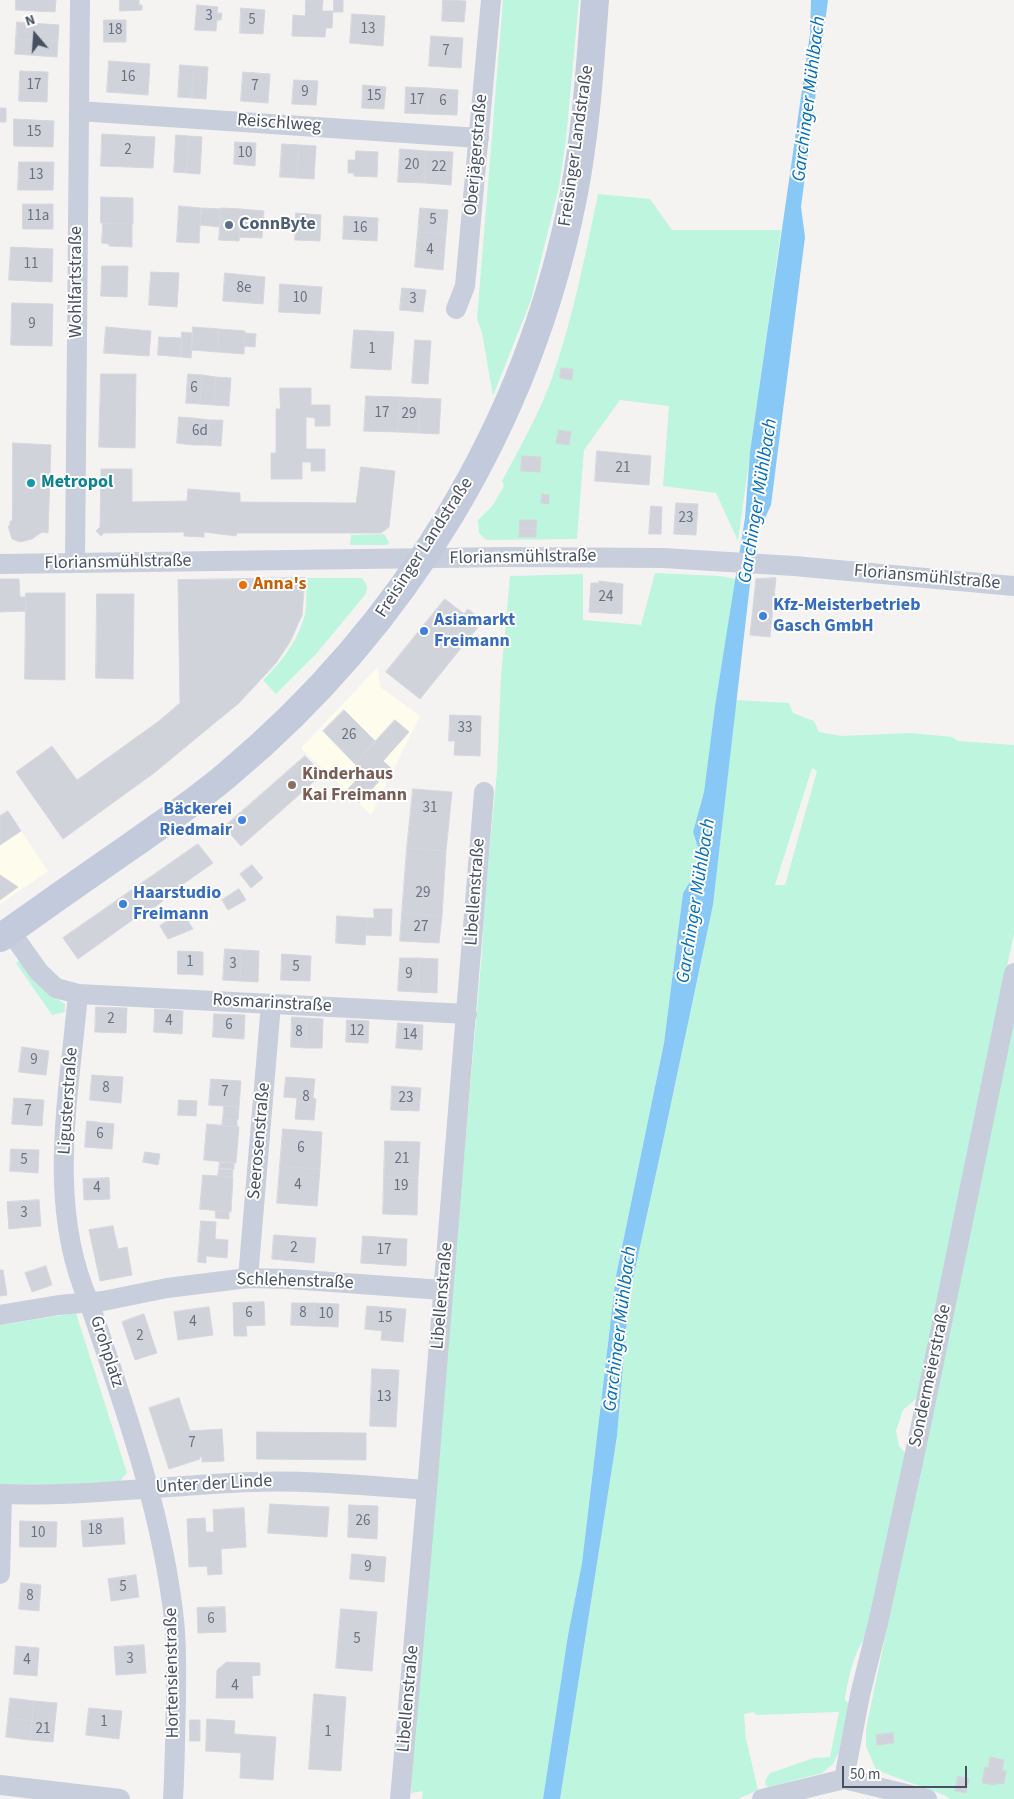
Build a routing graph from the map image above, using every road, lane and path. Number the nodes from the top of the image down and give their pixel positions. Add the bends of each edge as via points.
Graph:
1 (80, 0) edge
2 (491, 0) edge
3 (595, 0) edge
4 (78, 111) junction
5 (479, 138) junction
6 (456, 310) dead end
7 (423, 559) junction
8 (75, 563) junction
9 (0, 564) edge
10 (1014, 586) edge
11 (484, 792) dead end
12 (5, 934) edge
13 (1014, 972) edge
14 (78, 994) junction
15 (271, 1004) junction
16 (467, 1014) junction
17 (248, 1278) junction
18 (443, 1290) junction
19 (89, 1302) junction
20 (0, 1314) edge
21 (149, 1488) junction
22 (427, 1490) junction
23 (1, 1494) edge
24 (0, 1574) edge
25 (844, 1778) junction
26 (0, 1785) edge
27 (120, 1799) edge
28 (173, 1799) edge
29 (400, 1799) edge
30 (762, 1799) edge
31 (927, 1799) edge

1 - 4 street, Wohlfartstraße
2 - 5 street, Oberjägerstraße
3 - 7 main road, Freisinger Landstraße via 585,122 573,198 538,329 507,409 481,462
4 - 5 street, Reischlweg
4 - 8 street, Wohlfartstraße
5 - 6 street, Oberjägerstraße via 465,286
7 - 8 street, Floriansmühlstraße
7 - 10 street, Floriansmühlstraße via 663,558
7 - 12 main road, Freisinger Landstraße via 382,616 326,682 228,775
8 - 9 street, Floriansmühlstraße
11 - 16 street, Libellenstraße
12 - 14 street via 56,988
13 - 25 street, Sondermeierstraße
14 - 15 street, Rosmarinstraße
14 - 19 street, Ligusterstraße via 67,1116 64,1207 79,1280
15 - 16 street, Rosmarinstraße
15 - 17 street, Seerosenstraße
16 - 18 street, Libellenstraße
17 - 18 street, Schlehenstraße
17 - 19 street, Schlehenstraße
18 - 22 street, Libellenstraße
19 - 20 street, Grohplatz
19 - 21 street, Grohplatz
21 - 22 street, Unter der Linde via 306,1482
21 - 23 street, Unter der Linde via 97,1493
21 - 28 street, Hortensienstraße via 174,1622
22 - 29 street, Libellenstraße
23 - 24 street
25 - 30 street
25 - 31 street
26 - 27 street

